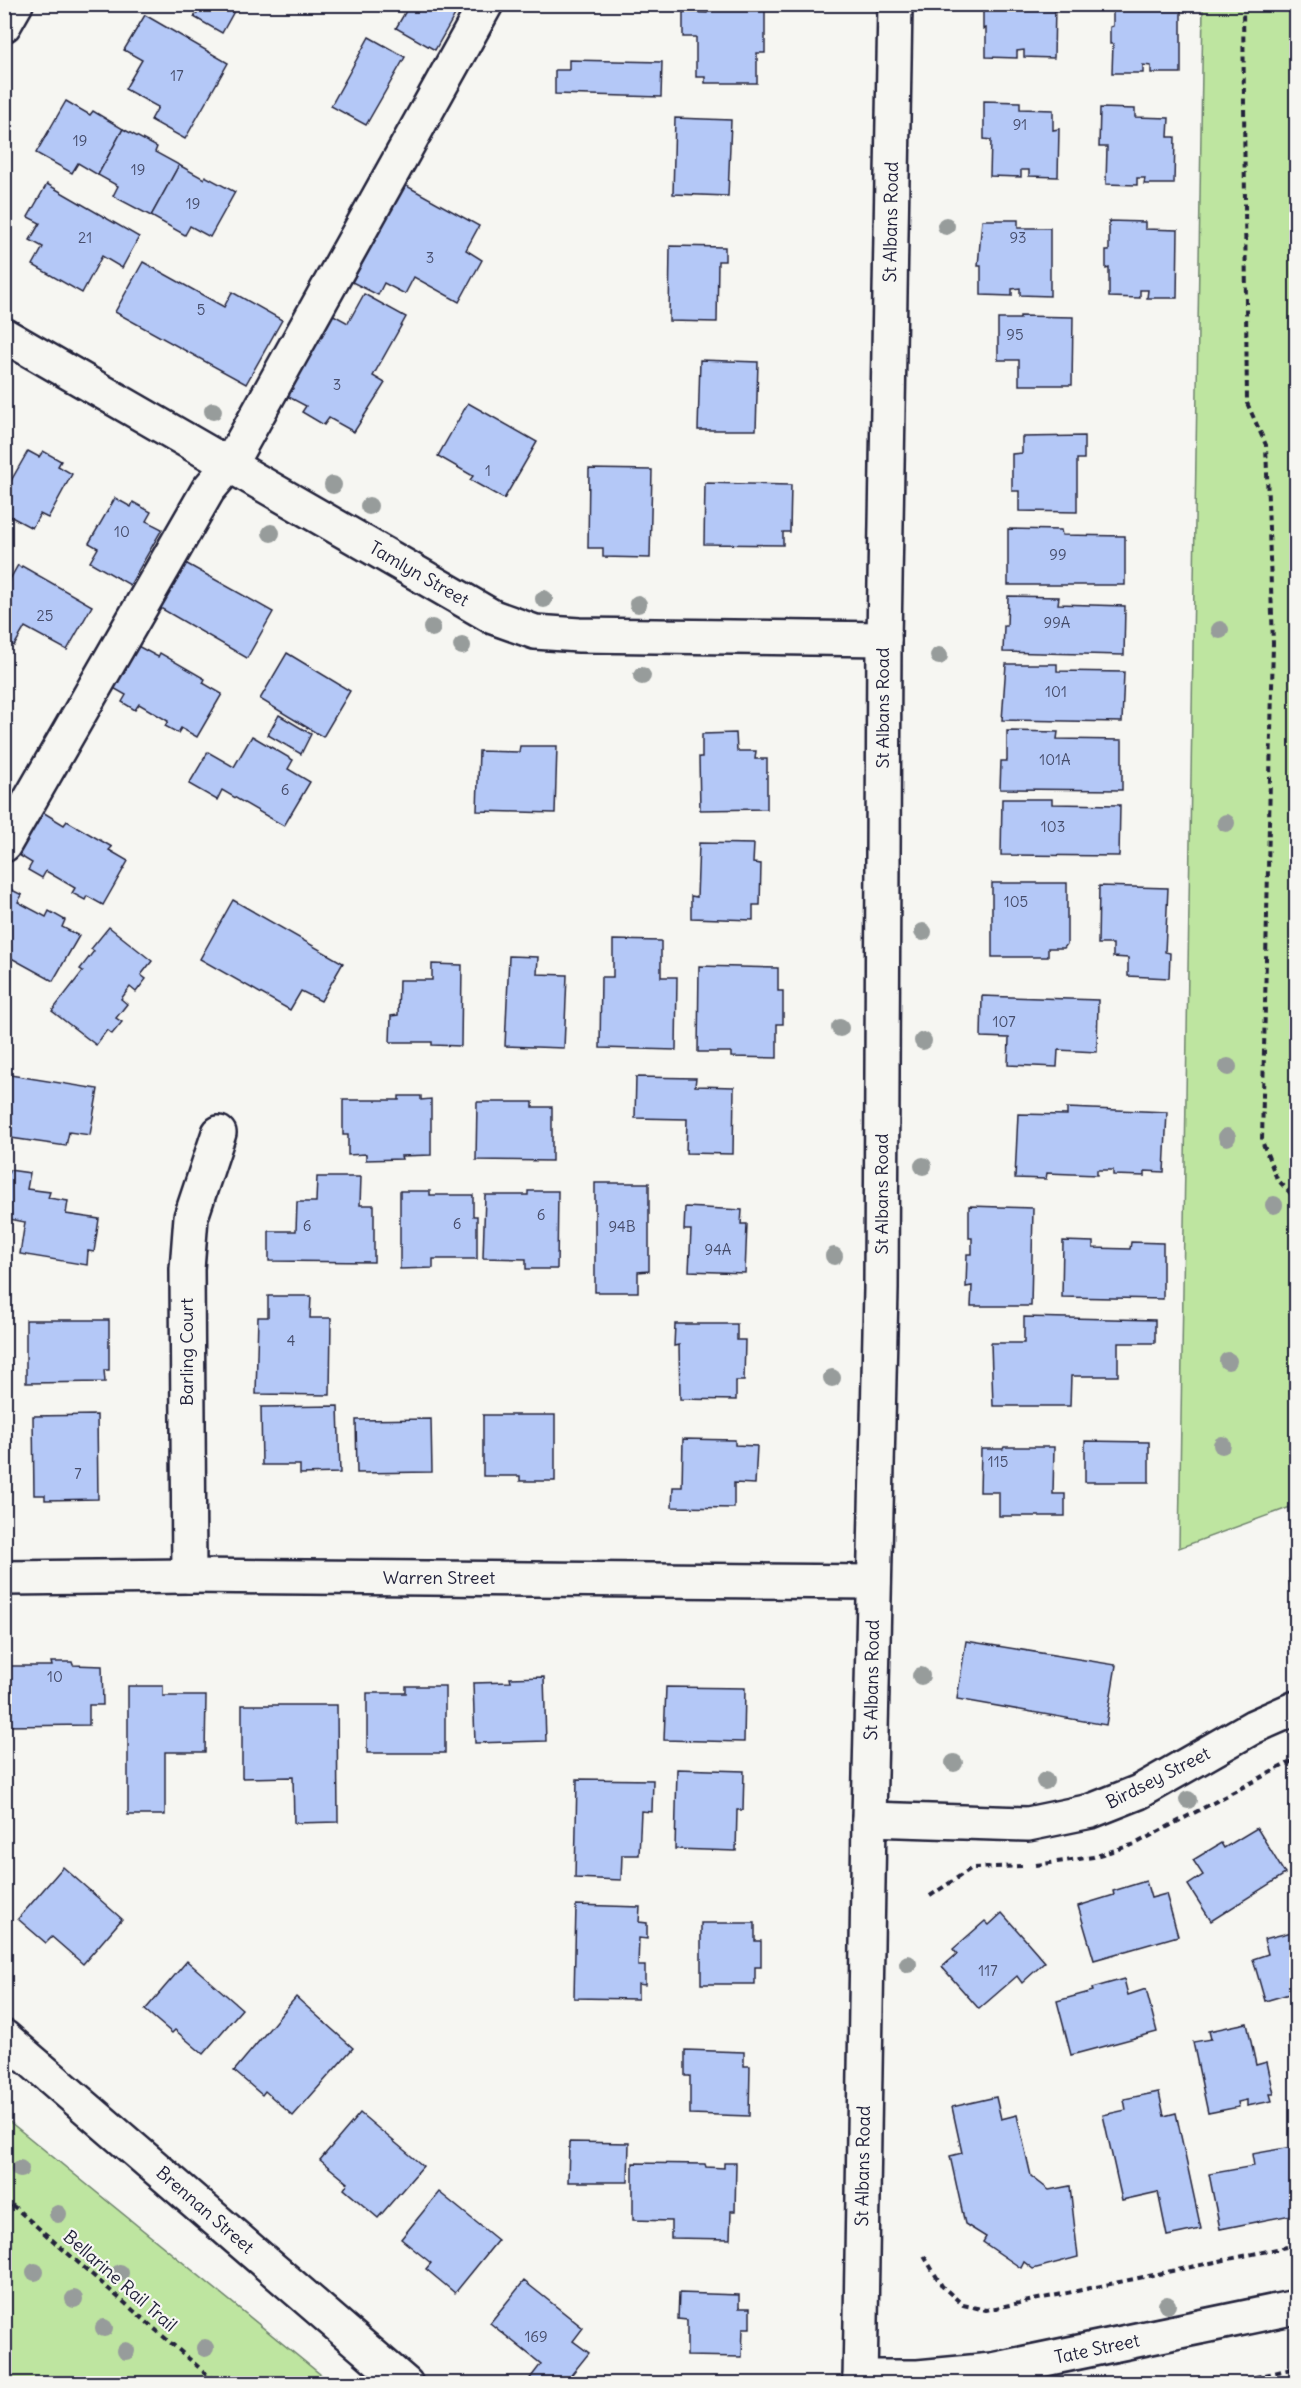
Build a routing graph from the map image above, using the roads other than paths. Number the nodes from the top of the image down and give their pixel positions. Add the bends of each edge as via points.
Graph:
1 (16, 4) edge
2 (486, 4) edge
3 (895, 4) edge
4 (4, 25) edge
5 (4, 335) edge
6 (230, 464) junction
7 (884, 639) junction
8 (4, 845) edge
9 (219, 1133) dead end
10 (189, 1576) junction
11 (4, 1578) edge
12 (874, 1582) junction
13 (1296, 1708) edge
14 (869, 1819) junction
15 (4, 2037) edge
16 (1296, 2307) edge
17 (860, 2380) edge
18 (406, 2384) edge

1 - 4 street
2 - 6 street
3 - 7 street, St Albans Road
5 - 6 street, Tamlyn Street
6 - 7 street, Tamlyn Street via 493,617 535,632
6 - 8 street via 208,490
7 - 12 street, St Albans Road via 881,1277
9 - 10 street, Barling Court via 191,1217 187,1269
10 - 11 street, Warren Street
10 - 12 street, Warren Street
12 - 14 street, St Albans Road
13 - 14 street, Birdsey Street via 1253,1727 1139,1792 1091,1811 1028,1824
14 - 17 street, St Albans Road
15 - 18 street, Brennan Street
16 - 17 street, Tate Street via 992,2370

